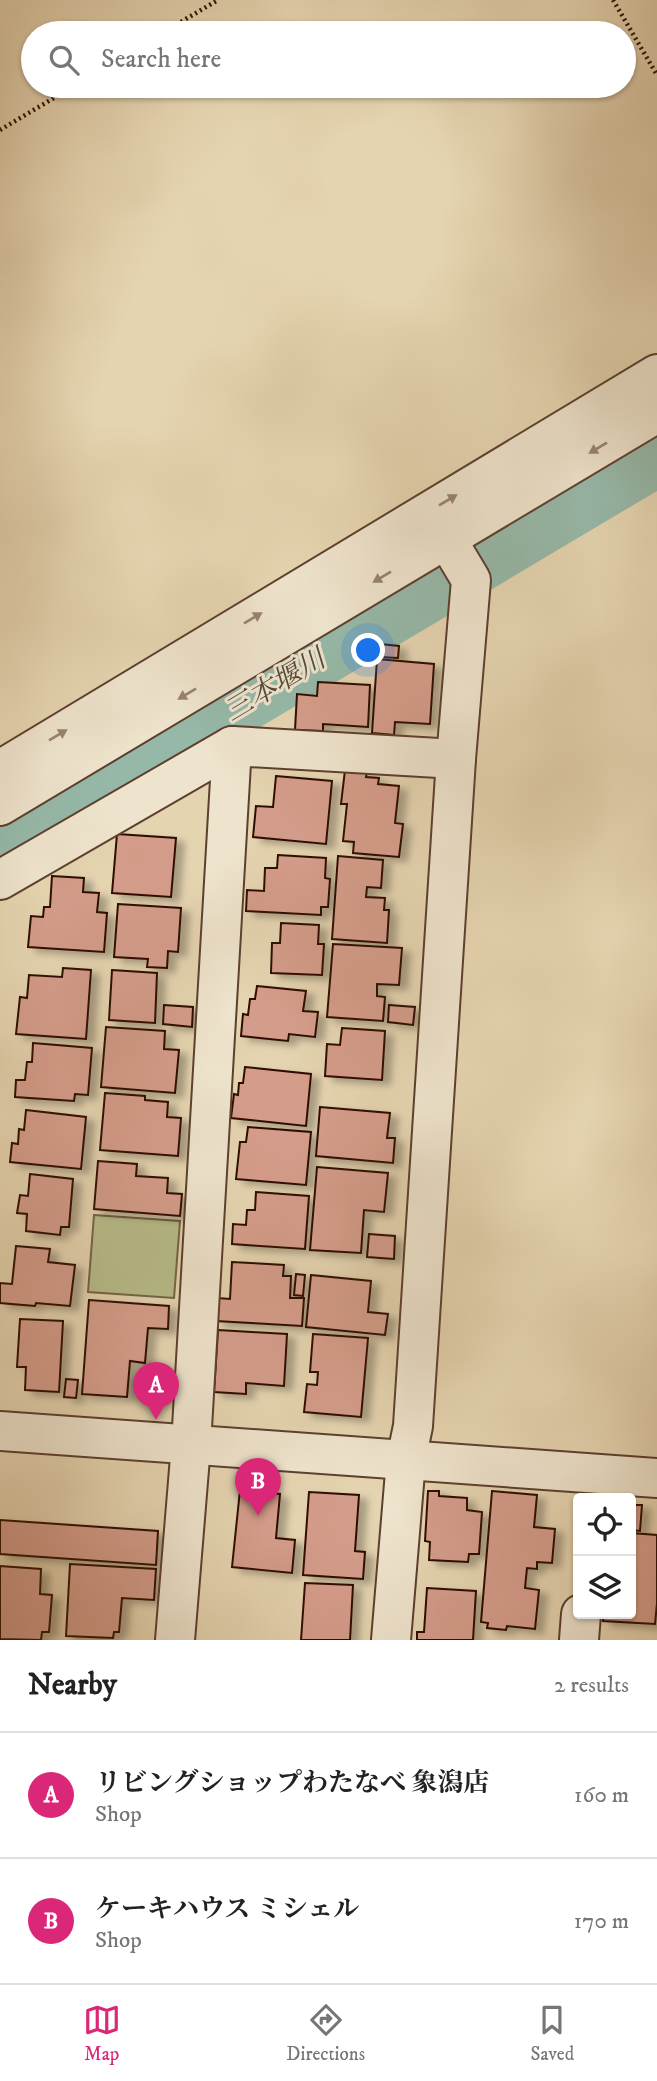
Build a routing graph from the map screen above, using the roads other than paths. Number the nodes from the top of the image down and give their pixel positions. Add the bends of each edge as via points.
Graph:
1 (657, 374) edge
2 (657, 413) edge
3 (447, 539) junction
4 (232, 746) junction
5 (456, 759) junction
6 (0, 771) edge
7 (0, 806) edge
8 (0, 880) edge
9 (0, 1431) edge
10 (191, 1445) junction
11 (406, 1460) junction
12 (657, 1478) edge
13 (592, 1486) edge
14 (581, 1619) edge
15 (176, 1640) edge
16 (391, 1640) edge
17 (579, 1640) edge

6 -> 1 street
2 -> 3 street
3 - 5 street via 471,580
3 -> 7 street
4 - 5 street
4 - 8 street
4 - 10 street
5 - 11 street via 413,1426
9 - 10 street
10 - 11 street
10 - 15 street
11 - 13 street
11 - 16 street
12 - 13 street
14 - 17 street

